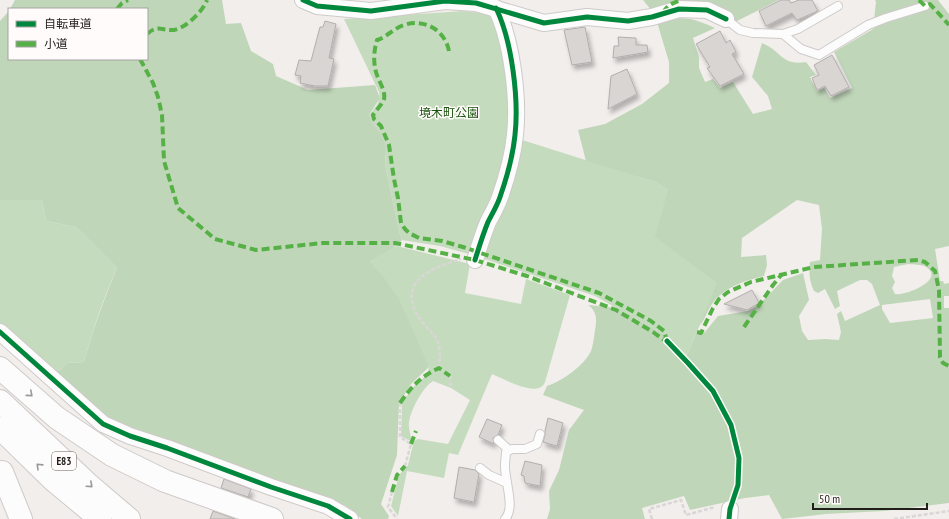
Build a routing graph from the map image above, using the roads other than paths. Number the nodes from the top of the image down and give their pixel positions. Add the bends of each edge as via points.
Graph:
1 (303, 0) edge
2 (446, 0) edge
3 (336, 4) edge
4 (838, 6) dead end
5 (925, 6) dead end
6 (496, 8) junction
7 (726, 19) joint
8 (783, 34) junction
9 (471, 259) road end
10 (0, 332) edge
11 (0, 368) edge
12 (0, 401) edge
13 (0, 428) edge
14 (540, 434) dead end
15 (498, 440) dead end
16 (509, 450) junction
17 (132, 465) junction
18 (480, 468) dead end
19 (1, 471) edge
20 (507, 483) junction
21 (11, 519) edge
22 (22, 519) edge
23 (100, 519) edge
24 (129, 519) edge
25 (232, 519) edge
26 (272, 519) edge
27 (350, 519) edge
28 (505, 519) edge

1 - 3 street via 317,6
2 - 3 street via 371,11
2 - 6 street
4 - 8 lane via 798,29
5 - 8 lane via 868,25 819,55 801,49
6 - 7 street via 544,23 587,17 628,21 679,9 707,10
6 - 9 street via 508,42 516,101 515,134 500,198
7 - 8 lane via 740,30
10 - 27 street via 103,424 130,436 328,506
11 -> 17 highway via 57,418
12 -> 24 highway, E83
23 -> 13 highway, E83 via 52,479
14 - 16 lane via 537,444 525,449
15 - 16 lane
16 - 20 lane via 506,452 505,465
17 - 25 highway via 159,490
17 - 26 highway via 165,481
18 - 20 lane
19 - 21 highway
19 - 22 highway
20 - 28 lane via 509,500 508,516

